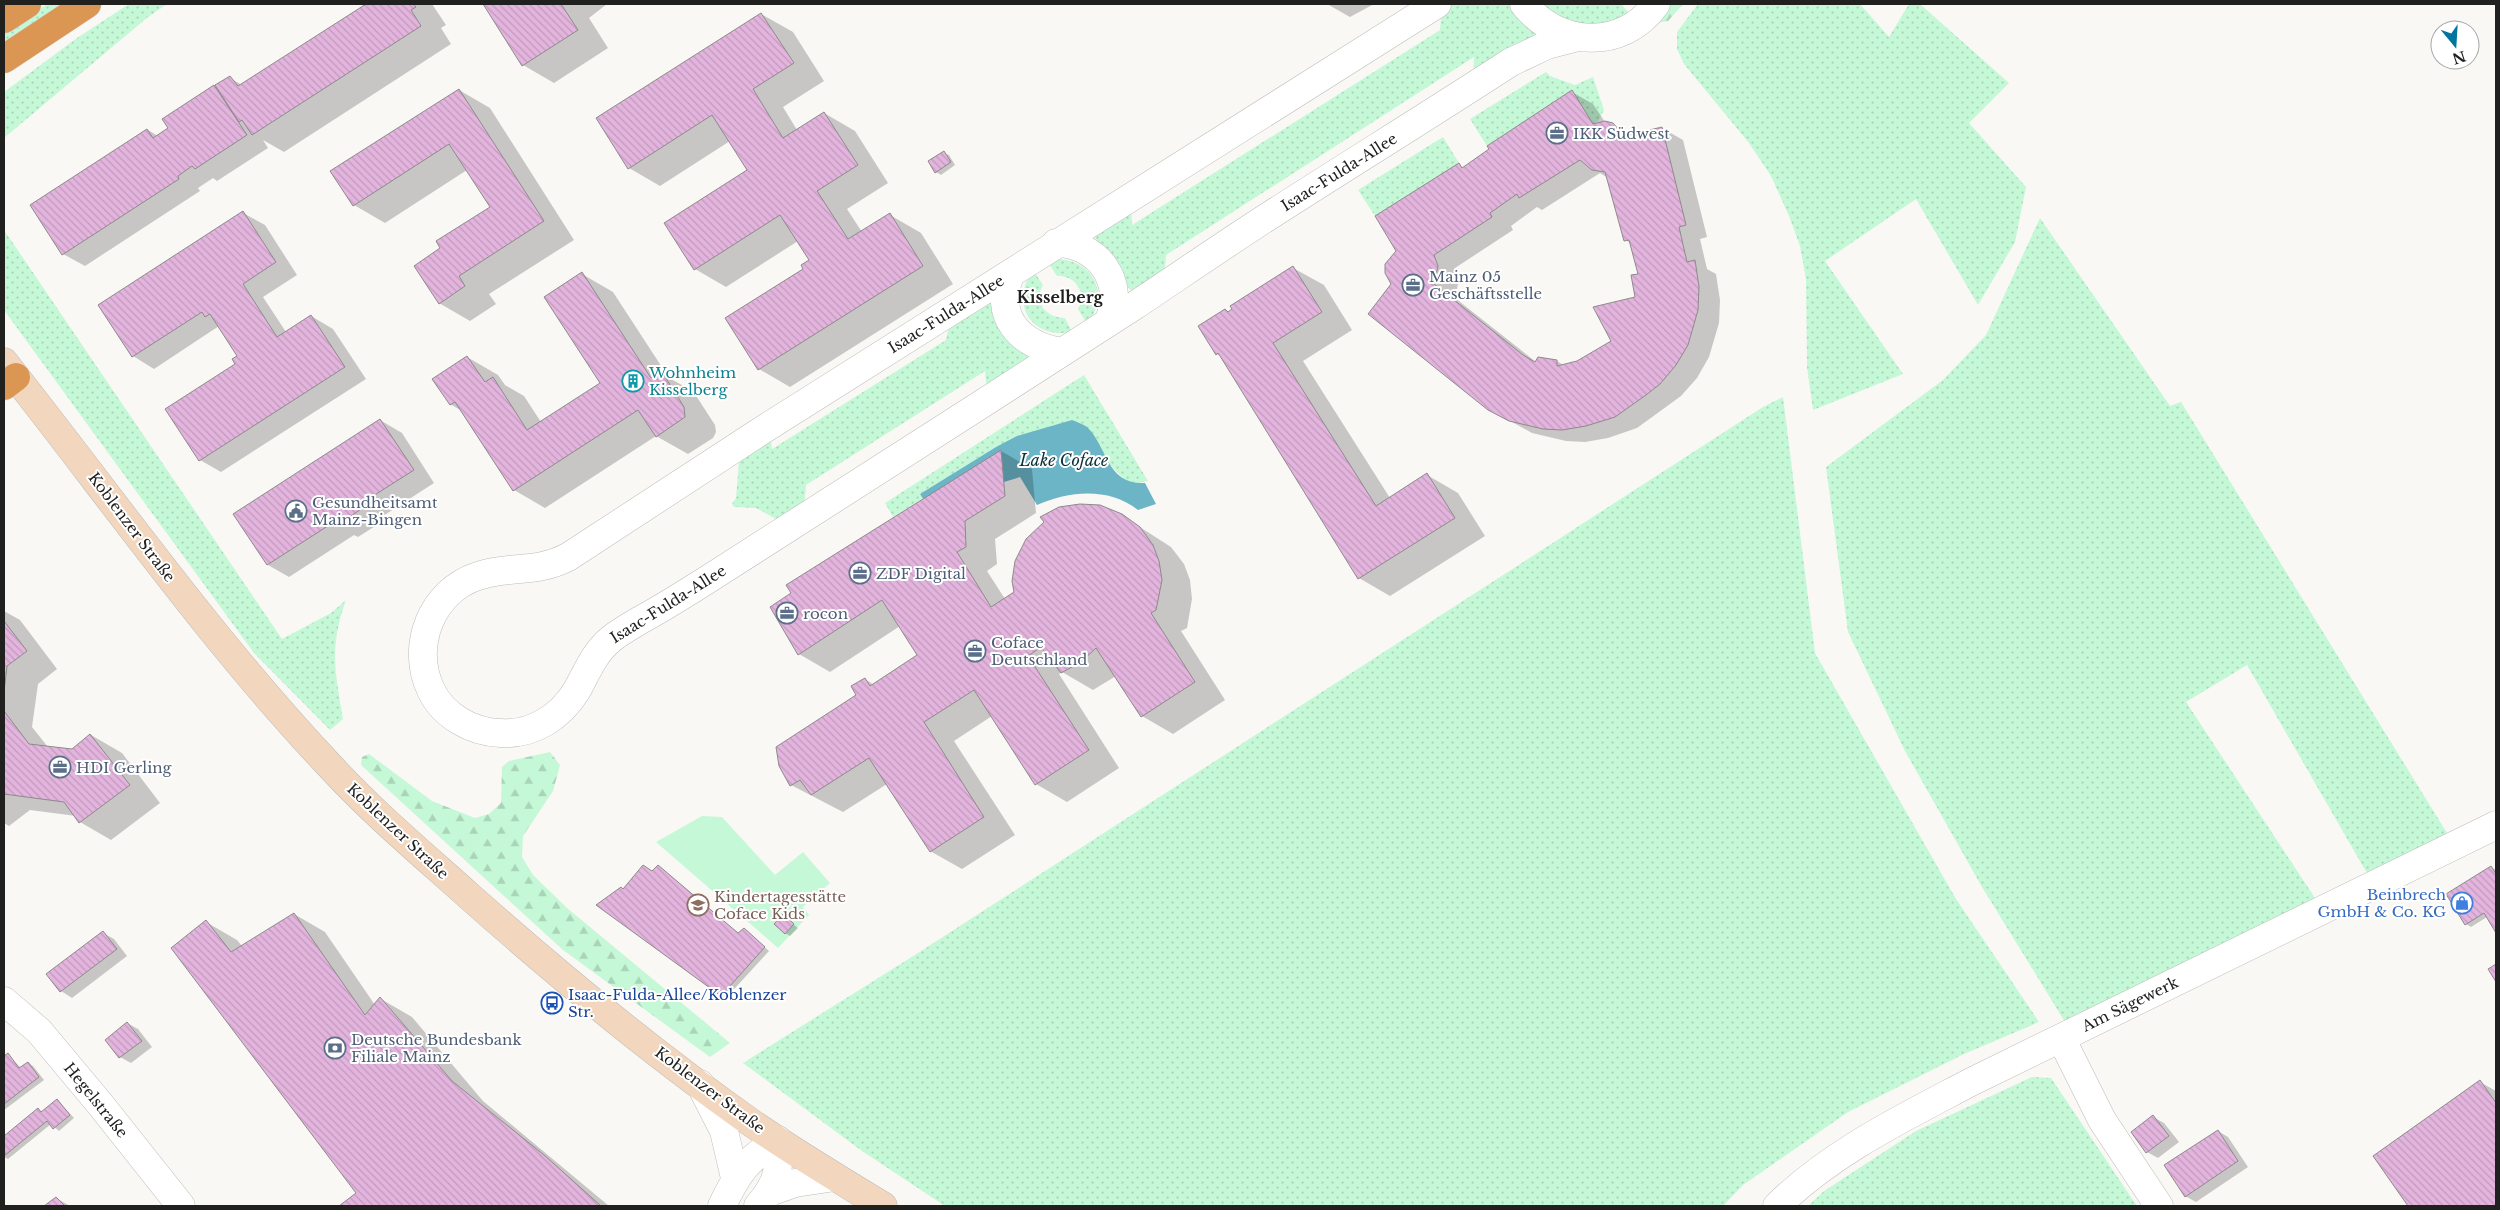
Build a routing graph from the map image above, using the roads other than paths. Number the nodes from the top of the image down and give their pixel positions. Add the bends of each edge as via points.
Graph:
1 (26, 4) edge
2 (87, 4) edge
3 (1437, 4) edge
4 (1524, 4) edge
5 (1656, 4) edge
6 (4, 19) edge
7 (1578, 37) junction
8 (4, 59) edge
9 (1056, 243) junction
10 (1011, 273) junction
11 (1108, 322) junction
12 (1061, 352) junction
13 (7, 375) edge
14 (2496, 825) edge
15 (4, 1001) edge
16 (2060, 1038) junction
17 (700, 1084) junction
18 (778, 1140) junction
19 (835, 1177) junction
20 (735, 1178) junction
21 (765, 1199) edge
22 (181, 1206) edge
23 (722, 1206) edge
24 (883, 1206) edge
25 (1777, 1206) edge
26 (2159, 1206) edge

1 - 6 highway
2 - 8 highway
3 - 9 street, Isaac-Fulda-Allee
4 - 7 street, Isaac-Fulda-Allee via 1547,26
5 - 7 street, Isaac-Fulda-Allee via 1639,22 1622,32 1600,38
7 - 11 street, Isaac-Fulda-Allee via 1548,45 1511,62
9 - 10 street, Isaac-Fulda-Allee
9 - 11 street via 1083,248 1100,260 1107,270 1114,296
10 - 12 street, Isaac-Fulda-Allee via 1006,300 1014,326 1034,345
10 - 12 street, Isaac-Fulda-Allee via 568,557 540,568 491,572 464,582 438,606 423,640 424,668 435,697 461,722 490,732 512,733 545,722 570,700 592,661 618,633 688,592
11 - 12 street, Isaac-Fulda-Allee
13 - 17 main road, Koblenzer Straße via 72,448 190,606 329,766 375,812 528,948
14 - 16 street, Am Sägewerk
15 - 22 street, Hegelstraße via 39,1031
16 - 25 street, Am Sägewerk via 1896,1121 1845,1152 1793,1190
16 - 26 street via 2102,1120
17 - 18 main road, Koblenzer Straße
17 - 20 street via 724,1131
18 - 19 main road, Koblenzer Straße
18 - 20 street via 757,1154
18 - 21 street via 778,1165
19 - 21 street via 795,1183
19 - 24 main road, Koblenzer Straße
20 - 23 street

